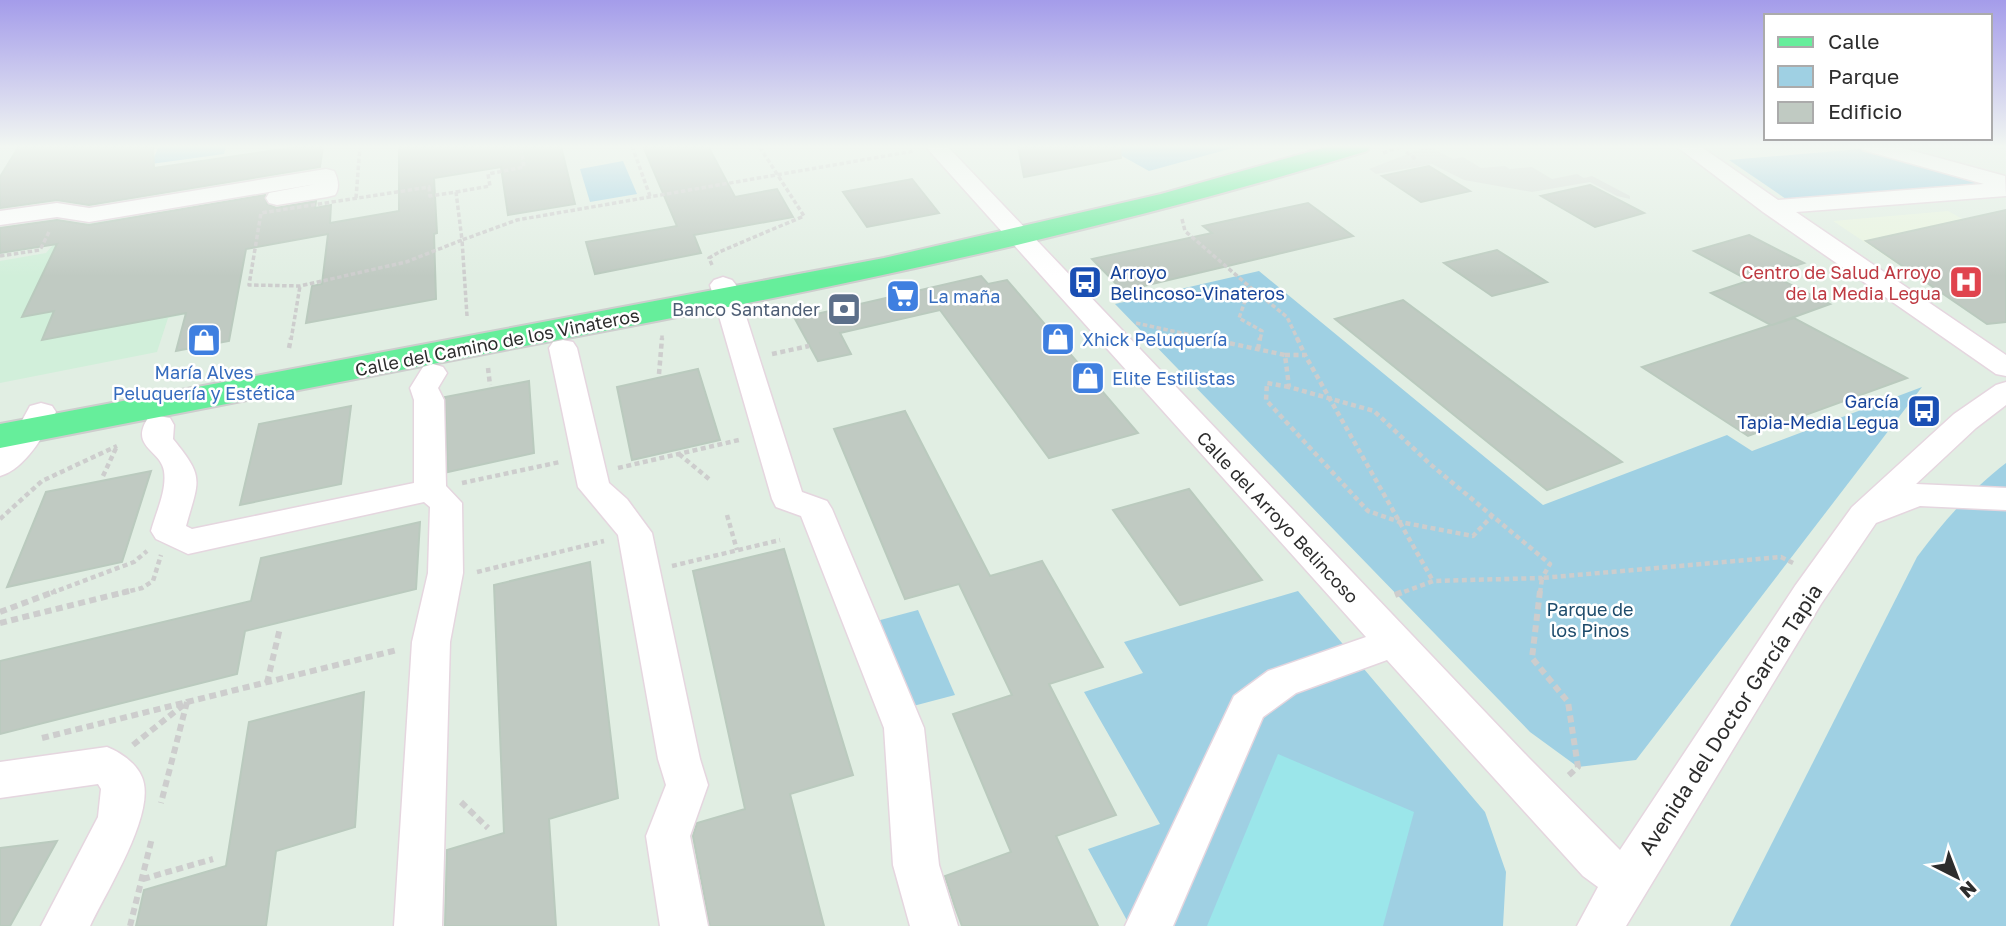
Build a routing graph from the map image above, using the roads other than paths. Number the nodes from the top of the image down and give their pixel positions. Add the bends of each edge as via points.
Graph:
1 (246, 189) edge
2 (327, 189) edge
3 (974, 189) edge
4 (1163, 189) edge
5 (1215, 189) edge
6 (1746, 189) edge
7 (1970, 189) edge
8 (277, 198) dead end
9 (1771, 207) junction
10 (0, 218) edge
11 (1014, 232) junction
12 (722, 285) junction
13 (563, 348) dead end
14 (2006, 368) edge
15 (433, 373) dead end
16 (2006, 391) edge
17 (0, 420) edge
18 (159, 425) dead end
19 (24, 426) edge
20 (0, 466) edge
21 (430, 490) junction
22 (2006, 499) edge
23 (1864, 515) junction
24 (1394, 642) junction
25 (0, 780) edge
26 (1626, 881) junction
27 (65, 926) edge
28 (418, 926) edge
29 (684, 926) edge
30 (934, 926) edge
31 (1149, 926) edge
32 (1601, 926) edge

1 - 10 street via 89,215 57,210
2 - 8 street
3 - 11 street, Calle del Arroyo Belincoso
4 - 11 main road, Calle del Camino de los Vinateros
5 - 11 main road, Calle del Camino de los Vinateros
6 - 9 street
7 - 9 street
9 - 14 street
11 - 12 main road, Calle del Camino de los Vinateros
11 - 24 street, Calle del Arroyo Belincoso
12 - 19 main road, Calle del Camino de los Vinateros
12 - 30 street via 788,499 815,509 904,728 916,865
13 - 29 street via 594,486 635,533 687,785 668,836
15 - 21 street via 424,388 429,400
16 - 23 street, Avenida del Doctor García Tapia via 1965,421
17 - 19 main road, Calle del Camino de los Vinateros
18 - 21 street via 159,444 179,464 181,479 168,531 188,542
19 - 20 street
21 - 28 street via 446,503 448,545 444,601 432,642
22 - 23 street via 1917,495
23 - 26 street, Avenida del Doctor García Tapia
24 - 26 street, Calle del Arroyo Belincoso via 1600,861
24 - 31 street via 1282,682 1248,707
25 - 27 street via 107,765 123,784 120,819
26 - 32 street, Avenida del Doctor García Tapia

